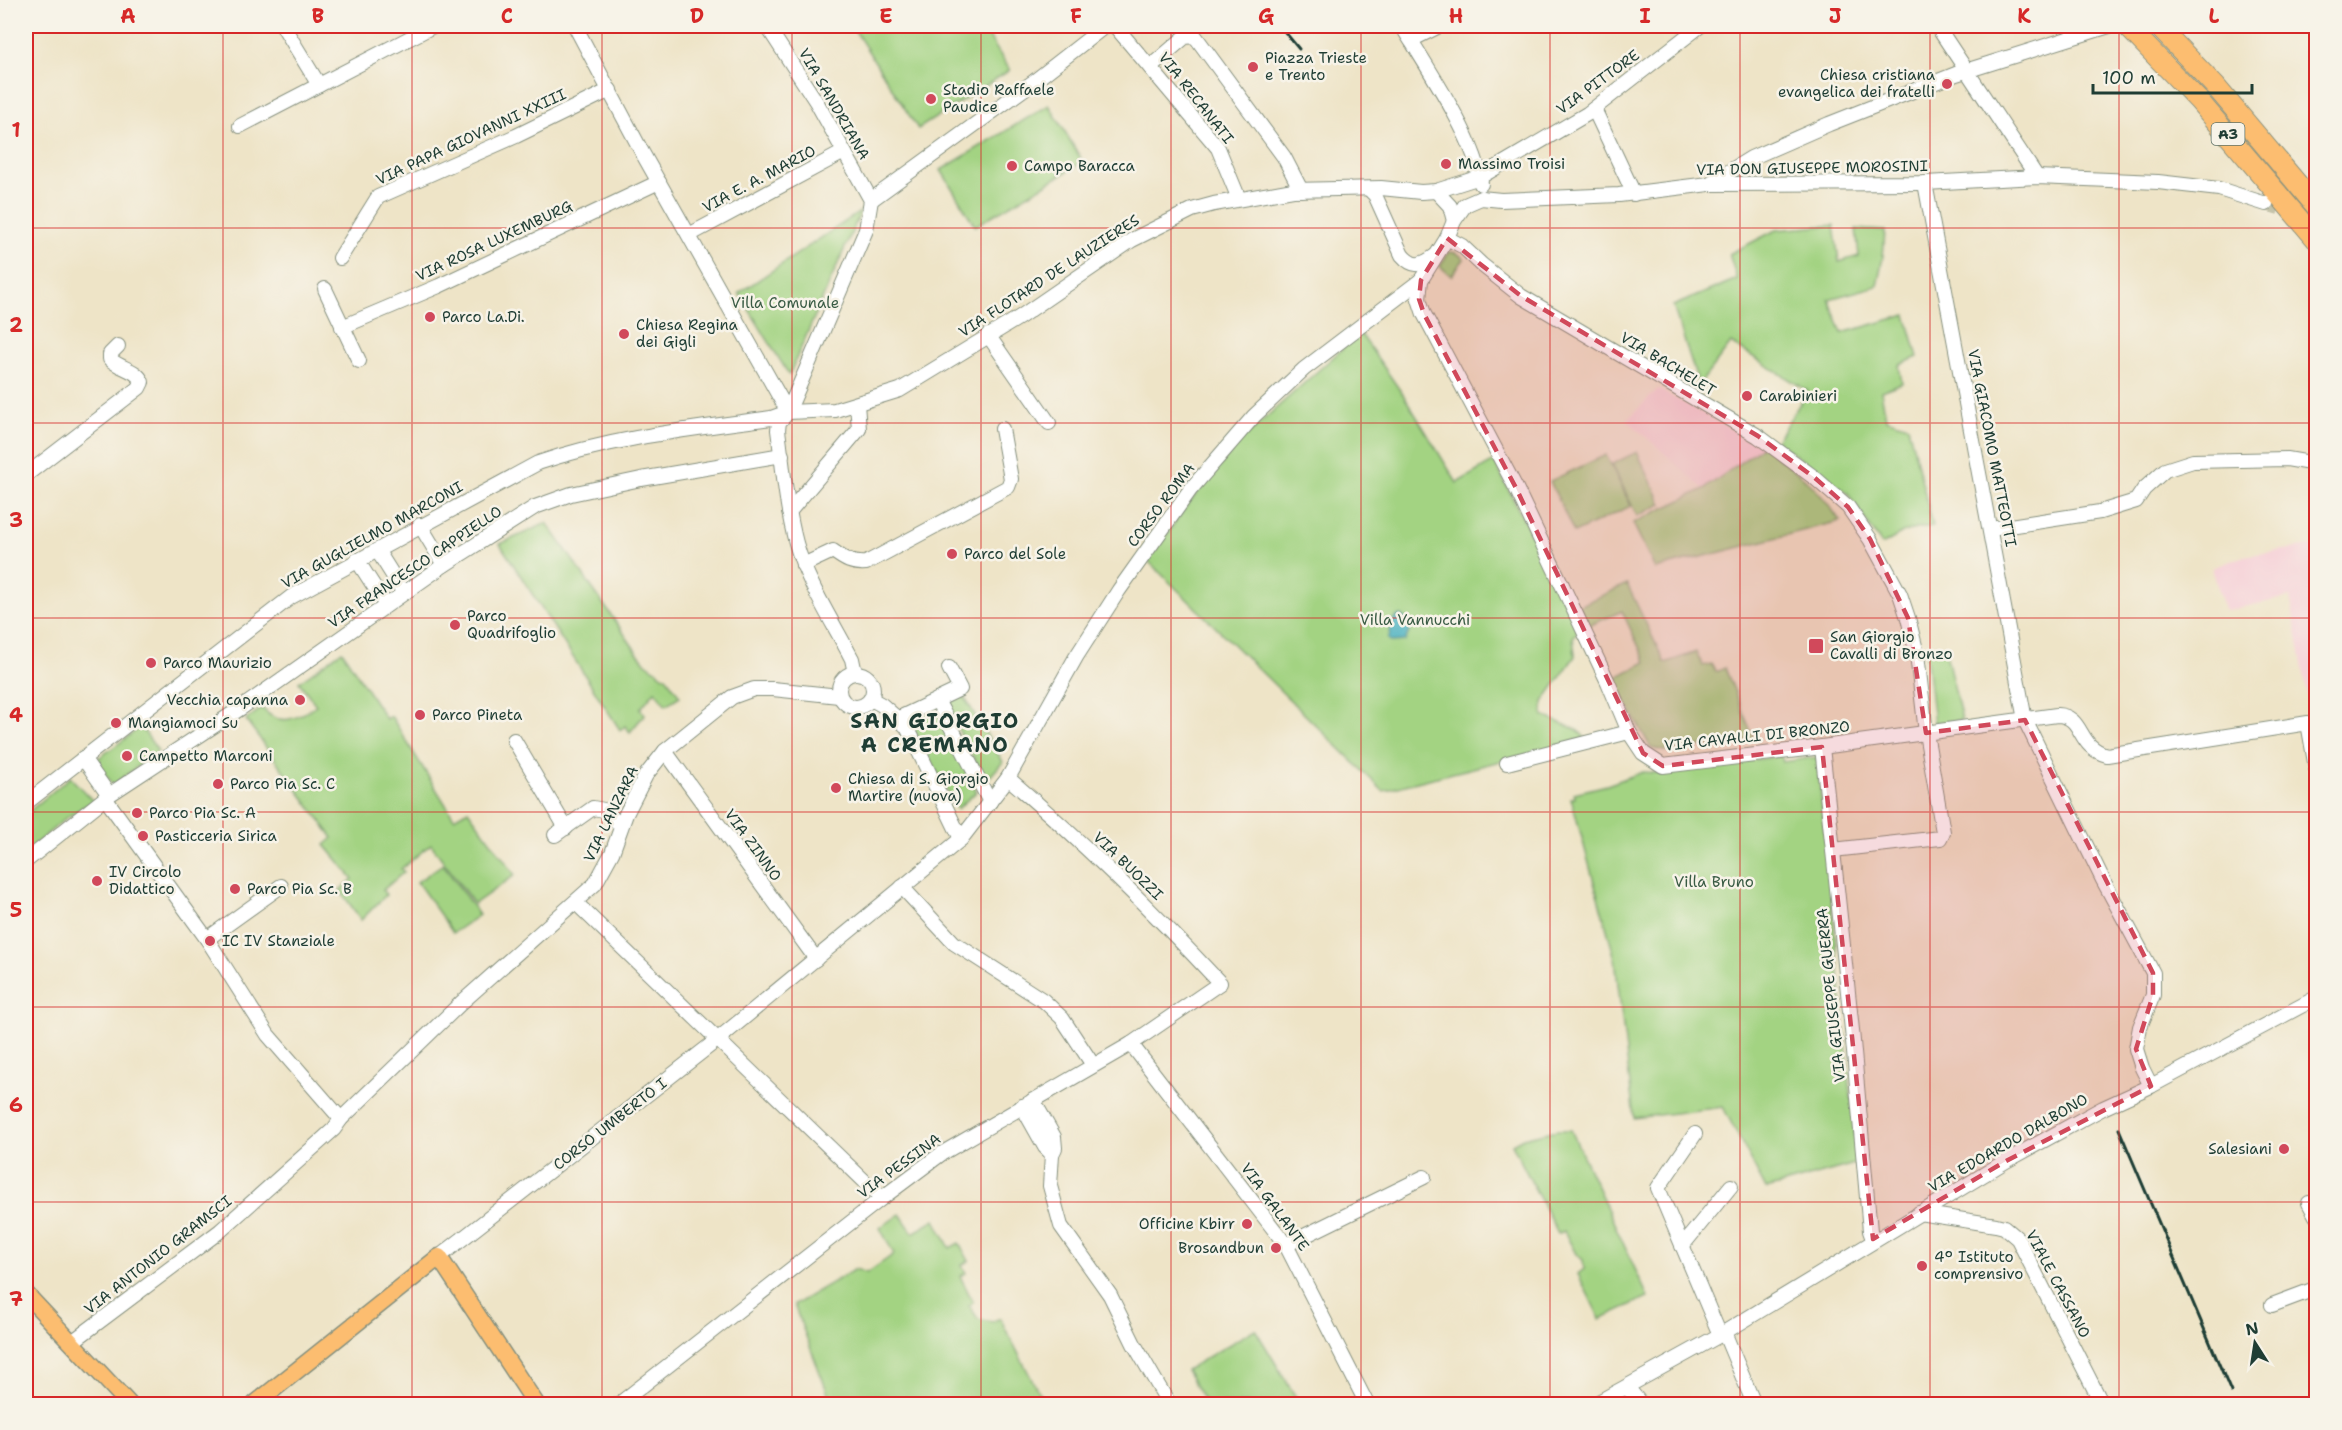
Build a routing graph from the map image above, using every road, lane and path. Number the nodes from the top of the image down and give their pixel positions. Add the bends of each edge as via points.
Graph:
1 (283, 26) edge
2 (433, 26) edge
3 (767, 26) edge
4 (1105, 26) edge
5 (1115, 26) edge
6 (1402, 26) edge
7 (1440, 26) edge
8 (1700, 26) edge
9 (1937, 26) edge
10 (2109, 26) edge
11 (2158, 26) edge
12 (580, 28) edge
13 (2131, 29) edge
14 (1411, 40) junction
15 (1150, 67) junction
16 (1968, 70) junction
17 (319, 85) junction
18 (610, 90) junction
19 (1594, 108) junction
20 (240, 126) dead end
21 (844, 152) junction
22 (1480, 177) junction
23 (2037, 177) junction
24 (659, 182) junction
25 (1925, 183) junction
26 (1709, 184) junction
27 (1369, 189) junction
28 (1301, 190) junction
29 (1403, 190) junction
30 (1436, 190) junction
31 (1634, 194) junction
32 (1481, 198) junction
33 (1239, 199) junction
34 (871, 200) junction
35 (2265, 204) tunnel mouth
36 (2316, 206) edge
37 (1382, 209) junction
38 (1454, 221) junction
39 (688, 235) junction
40 (1447, 238) junction
41 (2316, 239) edge
42 (1435, 256) junction
43 (340, 258) dead end
44 (1421, 280) junction
45 (325, 289) dead end
46 (342, 327) junction
47 (988, 335) junction
48 (118, 346) dead end
49 (359, 361) dead end
50 (857, 404) junction
51 (788, 412) junction
52 (1049, 423) dead end
53 (1002, 429) dead end
54 (782, 455) junction
55 (2316, 464) edge
56 (26, 475) edge
57 (789, 512) junction
58 (420, 525) junction
59 (1991, 529) junction
60 (376, 550) junction
61 (357, 560) junction
62 (444, 565) junction
63 (803, 565) junction
64 (404, 593) junction
65 (386, 605) junction
66 (949, 668) dead end
67 (855, 673) junction
68 (840, 696) junction
69 (871, 699) junction
70 (937, 700) junction
71 (899, 718) junction
72 (2025, 720) junction
73 (1629, 732) junction
74 (1926, 733) junction
75 (514, 740) dead end
76 (1822, 747) junction
77 (665, 751) junction
78 (80, 761) junction
79 (1507, 763) dead end
80 (2316, 768) edge
81 (1008, 778) junction
82 (105, 797) junction
83 (990, 802) junction
84 (26, 803) edge
85 (621, 826) junction
86 (961, 839) junction
87 (1833, 850) junction
88 (26, 861) edge
89 (281, 886) dead end
90 (902, 887) junction
91 (576, 903) junction
92 (207, 939) junction
93 (816, 959) junction
94 (1220, 983) joint
95 (2316, 998) edge
96 (717, 1040) junction
97 (1131, 1044) junction
98 (1093, 1065) junction
99 (2151, 1086) junction
100 (1028, 1103) junction
101 (341, 1119) junction
102 (1695, 1134) dead end
103 (1424, 1177) dead end
104 (1731, 1186) dead end
105 (882, 1198) junction
106 (2309, 1203) dead end
107 (1919, 1213) junction
108 (2316, 1216) edge
109 (1873, 1239) junction
110 (1286, 1245) junction
111 (1682, 1246) junction
112 (439, 1257) junction
113 (2315, 1292) edge
114 (26, 1294) edge
115 (2272, 1305) dead end
116 (1722, 1333) junction
117 (72, 1342) junction
118 (1627, 1387) junction
119 (129, 1404) edge
120 (255, 1404) edge
121 (536, 1404) edge
122 (618, 1404) edge
123 (1169, 1404) edge
124 (1367, 1404) edge
125 (1595, 1404) edge
126 (1641, 1404) edge
127 (1754, 1404) edge
128 (2102, 1404) edge

1 - 17 street
2 - 17 street
3 - 21 street, VIA SANDRIANA
4 - 34 street
5 - 15 street, VIA RECANATI
6 - 14 street
7 - 14 street
8 - 19 street, VIA PITTORE
9 - 16 street
10 - 16 street
11 - 36 highway, A3 via 2216,87
12 - 18 street
13 - 41 highway, A3 via 2205,108
14 - 22 street via 1459,124
15 - 28 street via 1185,37 1195,36 1284,157
15 - 33 street, VIA RECANATI via 1218,148
16 - 23 street
16 - 26 street via 1829,124 1761,154
17 - 20 street
18 - 24 street
18 - 43 street, VIA PAPA GIOVANNI XXIII via 378,197
19 - 22 street, VIA PITTORE
19 - 31 street
21 - 34 street, VIA SANDRIANA
21 - 39 street, VIA E. A. MARIO
22 - 30 street, VIA PITTORE
22 - 32 street
23 - 25 street, VIA DON GIUSEPPE MOROSINI
23 - 35 street, VIA DON GIUSEPPE MOROSINI via 2220,189
24 - 39 street
24 - 46 street, VIA ROSA LUXEMBURG via 439,286
25 - 26 street, VIA DON GIUSEPPE MOROSINI
25 - 59 street, VIA GIACOMO MATTEOTTI
26 - 31 street, VIA DON GIUSEPPE MOROSINI
27 - 28 street, VIA FLOTARD DE LAUZIERES
27 - 29 street, VIA FLOTARD DE LAUZIERES
27 - 37 street
28 - 33 street, VIA FLOTARD DE LAUZIERES
29 - 30 street
29 - 37 street via 1391,196
30 - 38 street via 1450,206
31 - 32 street, VIA DON GIUSEPPE MOROSINI
32 - 38 street via 1466,205
33 - 47 street, VIA FLOTARD DE LAUZIERES via 1186,212 1132,240
34 - 51 street via 866,231
37 - 42 street via 1407,261 1420,265
38 - 40 street
39 - 51 street
40 - 42 street
40 - 74 street, VIA BACHELET via 1521,296 1758,436 1848,507 1900,594 1917,654
42 - 44 street
44 - 73 street, VIA CAVALLI DI BRONZO via 1419,299 1424,314 1516,488
44 - 81 street, CORSO ROMA via 1304,369 1254,416 1190,490 1082,647
45 - 46 street
46 - 49 street
47 - 50 street, VIA FLOTARD DE LAUZIERES via 900,390
47 - 52 street
48 - 56 street via 110,359 137,374 142,382 139,388
50 - 51 street, VIA FLOTARD DE LAUZIERES via 835,410
50 - 57 street via 859,429
51 - 54 street via 779,422
51 - 58 street, VIA GUGLIELMO MARCONI via 580,449 538,463
53 - 63 street via 1011,479 1008,487 866,563 855,564 833,551
54 - 57 street
54 - 62 street, VIA FRANCESCO CAPPIELLO via 571,494 535,507
55 - 59 street via 2287,459 2193,461 2165,470 2136,501 2100,512
57 - 63 street
58 - 60 street, VIA GUGLIELMO MARCONI
58 - 62 street
59 - 72 street, VIA GIACOMO MATTEOTTI
60 - 61 street, VIA GUGLIELMO MARCONI
60 - 64 street
61 - 65 street
61 - 78 street, VIA GUGLIELMO MARCONI via 291,597
62 - 64 street, VIA FRANCESCO CAPPIELLO
63 - 67 street via 852,658
64 - 65 street, VIA FRANCESCO CAPPIELLO
65 - 82 street, VIA FRANCESCO CAPPIELLO via 241,708
66 - 70 street via 960,689
67 - 68 street via 843,678
67 - 69 street via 869,678
68 - 69 street via 854,708
68 - 77 street, VIA LANZARA via 754,689 732,697
69 - 71 street
70 - 71 street
70 - 83 street
71 - 86 street via 907,727
72 - 74 street, VIA CAVALLI DI BRONZO
72 - 80 street, VIA CAVALLI DI BRONZO via 2066,715 2091,749 2107,755 2308,723
72 - 99 street, VIA GIACOMO MATTEOTTI via 2153,973 2153,995 2136,1049
73 - 76 street, VIA CAVALLI DI BRONZO via 1643,753 1663,766
73 - 79 street
74 - 76 street, VIA CAVALLI DI BRONZO
74 - 87 street, VIA BACHELET via 1943,832 1940,838
75 - 85 street via 560,832 594,808 604,810
76 - 87 street, VIA GIUSEPPE GUERRA
77 - 85 street, VIA LANZARA via 646,775
77 - 93 street, VIA ZINNO
78 - 82 street
78 - 84 street, VIA GUGLIELMO MARCONI
81 - 83 street, CORSO ROMA
81 - 94 street, VIA BUOZZI via 1059,821
82 - 88 street, VIA FRANCESCO CAPPIELLO
82 - 92 street
83 - 86 street, CORSO ROMA
85 - 91 street, VIA LANZARA via 595,884
86 - 90 street, CORSO UMBERTO I
87 - 109 street, VIA GIUSEPPE GUERRA
89 - 92 street
90 - 93 street, CORSO UMBERTO I
90 - 98 street via 954,943 1044,1001 1062,1018
91 - 96 street
91 - 101 street, VIA ANTONIO GRAMSCI via 461,1004
92 - 101 street via 268,1035
93 - 96 street, CORSO UMBERTO I
94 - 97 street, VIA PESSINA
95 - 99 street, VIA EDOARDO DALBONO
96 - 105 street
96 - 112 street, CORSO UMBERTO I
97 - 98 street, VIA PESSINA
97 - 110 street, VIA GALANTE
98 - 100 street, VIA PESSINA
99 - 107 street, VIA EDOARDO DALBONO via 2015,1155
100 - 105 street, VIA PESSINA via 941,1154
100 - 123 street via 1045,1147 1052,1154 1050,1186 1061,1226 1110,1295
101 - 117 street, VIA ANTONIO GRAMSCI via 220,1231
102 - 111 street via 1658,1188
103 - 110 street
104 - 111 street
105 - 122 street, VIA PESSINA
106 - 108 street
107 - 109 street, VIA EDOARDO DALBONO
107 - 128 street, VIALE CASSANO via 2004,1227 2018,1239
109 - 116 street, VIA EDOARDO DALBONO
110 - 124 street, VIA GALANTE
111 - 116 street
112 - 120 main road, CORSO UMBERTO I
112 - 121 main road
113 - 115 street
114 - 117 main road
116 - 118 street, VIA EDOARDO DALBONO
116 - 127 street
117 - 119 main road
118 - 125 street, VIA EDOARDO DALBONO
118 - 126 street

